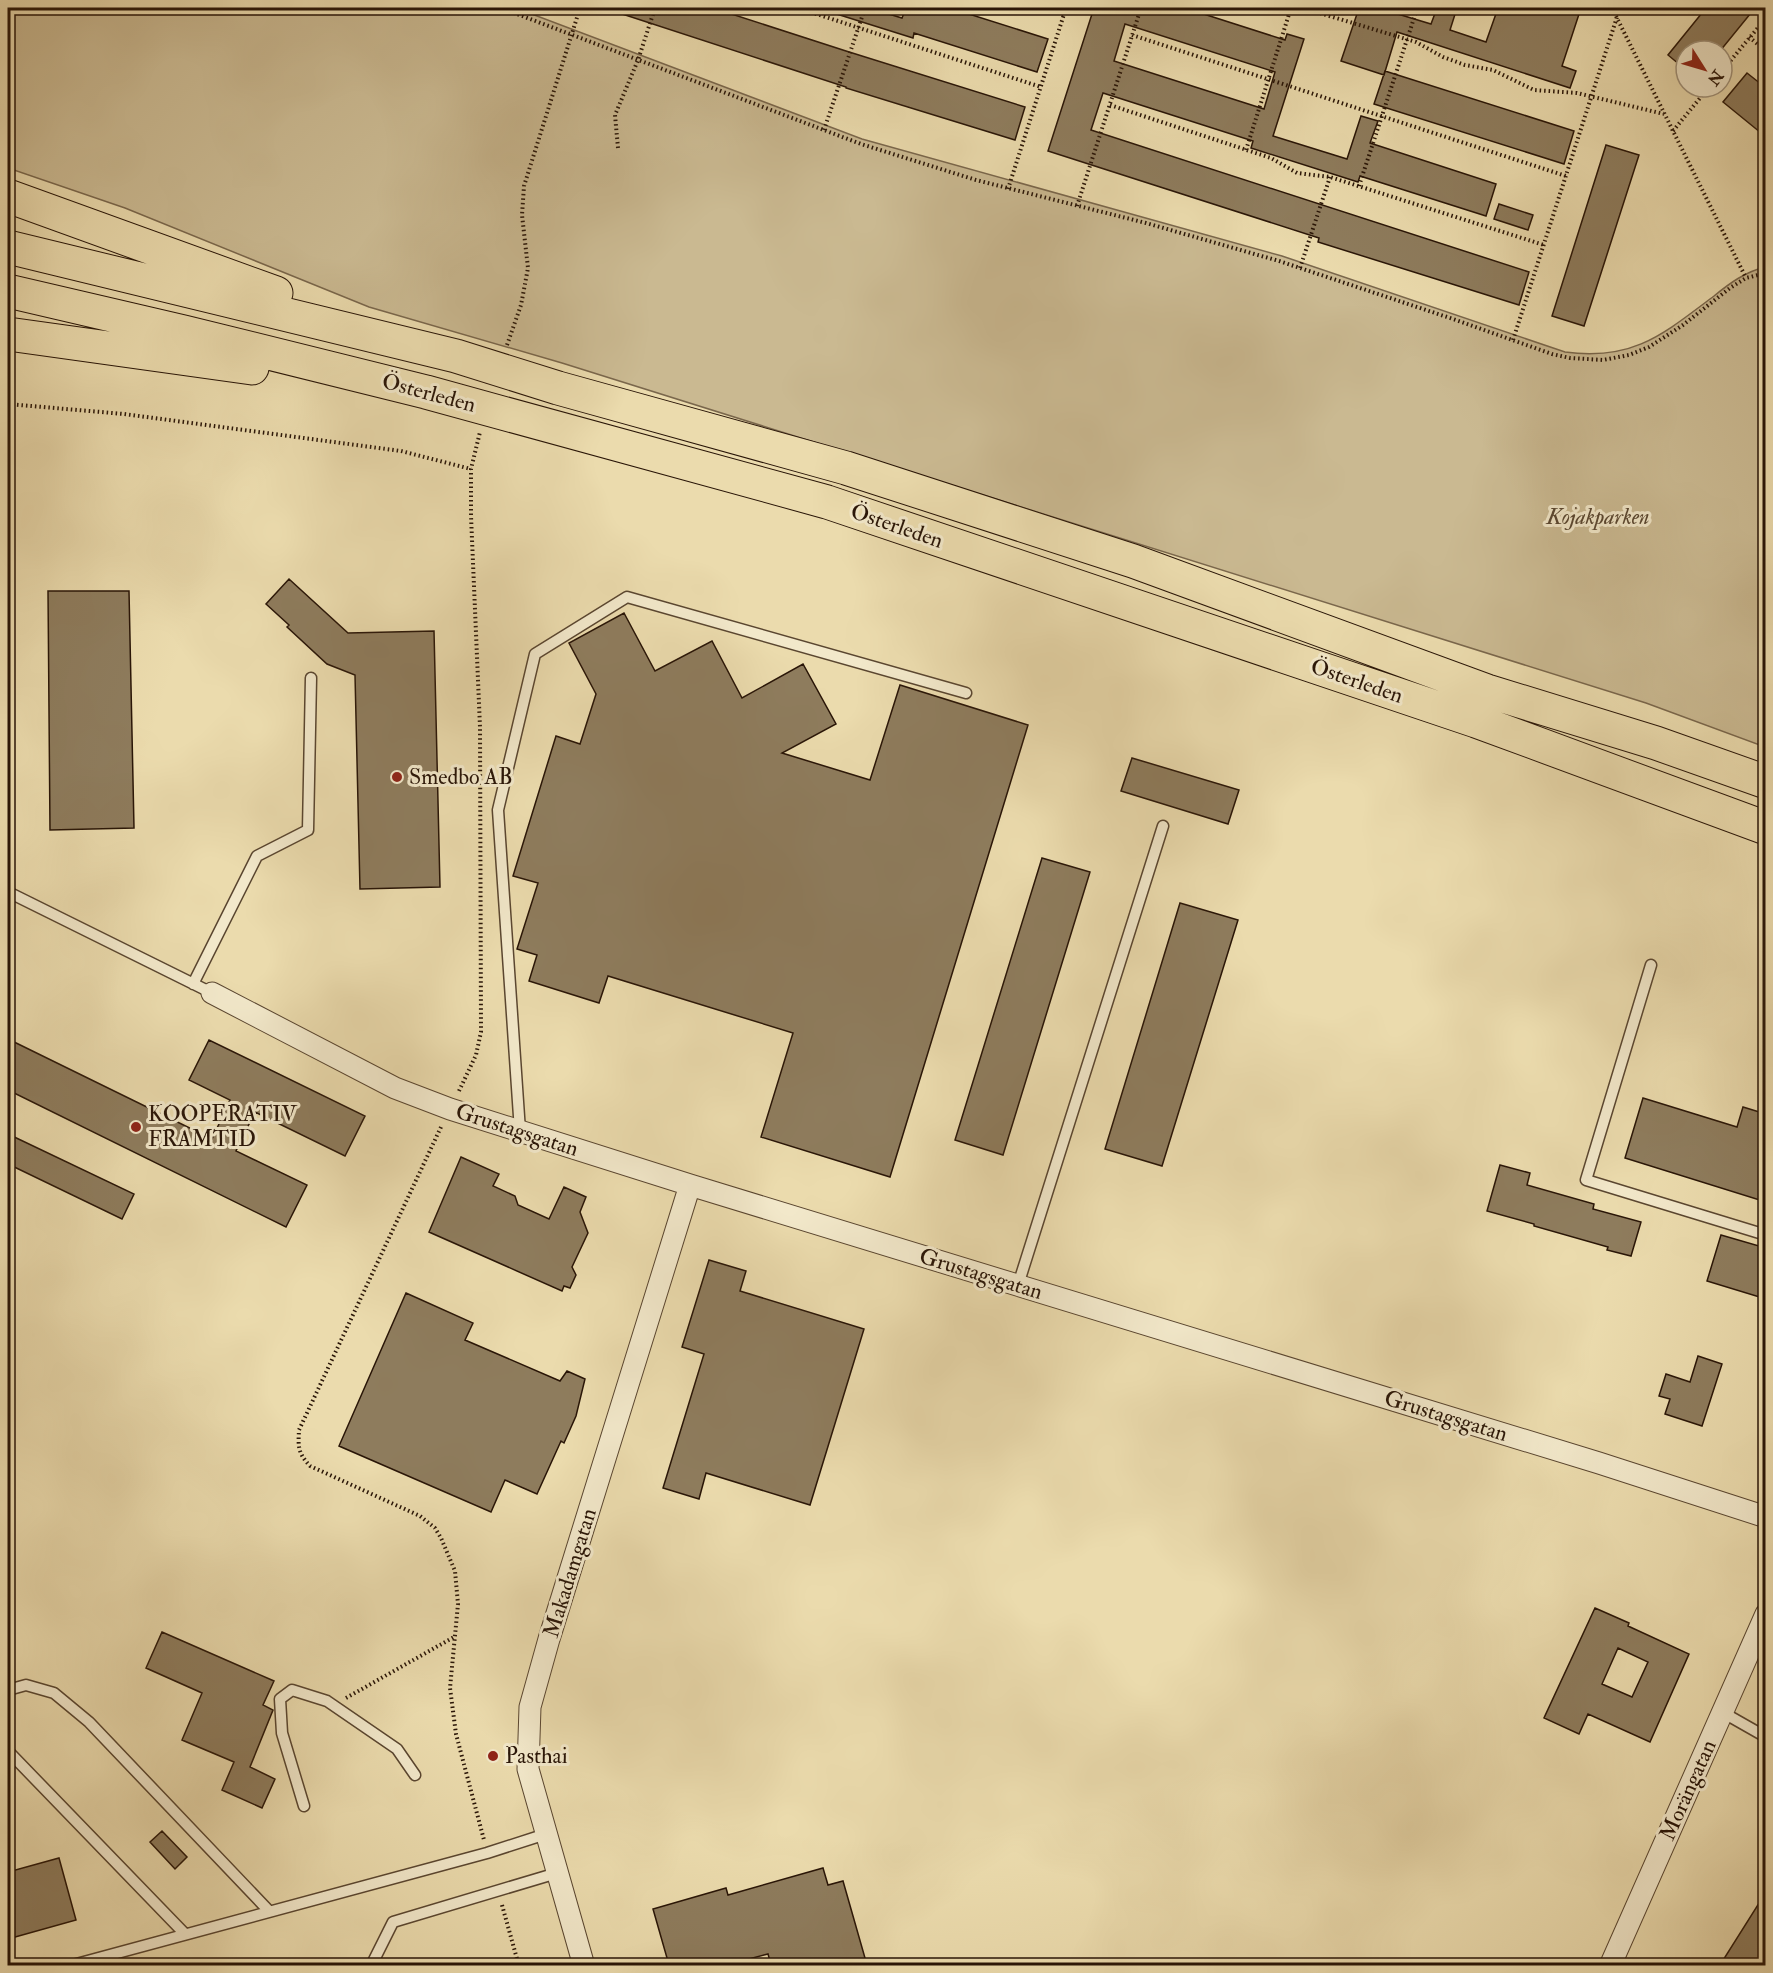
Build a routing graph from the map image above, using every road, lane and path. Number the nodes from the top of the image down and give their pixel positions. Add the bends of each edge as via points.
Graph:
1 (501, 8) edge
2 (580, 8) edge
3 (655, 8) edge
4 (798, 8) edge
5 (865, 8) edge
6 (1045, 8) edge
7 (1066, 8) edge
8 (1141, 8) edge
9 (1291, 8) edge
10 (1303, 8) edge
11 (1612, 8) edge
12 (1417, 9) edge
13 (1064, 14) junction
14 (1617, 17) junction
15 (1766, 18) edge
16 (859, 27) junction
17 (571, 35) junction
18 (1132, 35) junction
19 (1749, 38) junction
20 (1407, 39) junction
21 (1766, 51) edge
22 (1734, 56) edge
23 (638, 60) junction
24 (1269, 80) junction
25 (1041, 87) junction
26 (1591, 97) junction
27 (1699, 99) edge
28 (1110, 105) junction
29 (1664, 114) junction
30 (1381, 116) junction
31 (824, 130) junction
32 (1673, 131) junction
33 (618, 148) dead end
34 (1246, 150) junction
35 (1566, 176) junction
36 (1330, 177) junction
37 (1359, 186) junction
38 (1008, 189) junction
39 (8, 196) edge
40 (1077, 206) junction
41 (1544, 245) junction
42 (8, 247) edge
43 (1300, 268) junction
44 (1766, 273) edge
45 (1746, 278) junction
46 (8, 291) edge
47 (8, 334) edge
48 (1513, 340) junction
49 (506, 349) dead end
50 (456, 356) junction
51 (426, 392) junction
52 (8, 404) edge
53 (480, 428) dead end
54 (471, 469) junction
55 (311, 678) dead end
56 (966, 693) dead end
57 (1766, 782) edge
58 (1163, 826) dead end
59 (1766, 828) edge
60 (8, 891) edge
61 (1651, 965) dead end
62 (202, 989) junction
63 (450, 1109) junction
64 (520, 1131) junction
65 (690, 1185) junction
66 (1766, 1235) edge
67 (1018, 1285) junction
68 (1766, 1517) edge
69 (1766, 1614) edge
70 (455, 1636) junction
71 (8, 1690) edge
72 (333, 1706) junction
73 (1722, 1712) junction
74 (1766, 1737) edge
75 (8, 1751) edge
76 (415, 1775) dead end
77 (304, 1806) dead end
78 (546, 1834) junction
79 (487, 1853) junction
80 (557, 1873) junction
81 (498, 1891) junction
82 (269, 1911) junction
83 (185, 1934) junction
84 (69, 1965) edge
85 (371, 1965) edge
86 (519, 1965) edge
87 (584, 1965) edge
88 (1610, 1965) edge

1 - 17 path
2 - 17 path
3 - 23 path
4 - 16 path
5 - 16 path
6 - 13 path
7 - 13 path
8 - 18 path
9 - 24 path
10 - 20 path
11 - 14 path
12 - 20 path
13 - 25 path
14 - 26 path
14 - 29 path
15 - 19 path
16 - 25 path
16 - 31 path
17 - 23 path
17 - 49 path via 524,186 522,215 528,268
18 - 24 path
18 - 28 path
19 - 21 path
19 - 22 path
20 - 26 path via 1465,66 1493,70 1534,90
20 - 30 path
23 - 31 path
23 - 33 path via 615,115
24 - 30 path
24 - 34 path
25 - 38 path
26 - 29 path
26 - 35 path
27 - 32 path
28 - 34 path
28 - 40 path
29 - 32 path
30 - 35 path
30 - 37 path
31 - 38 path
32 - 45 path
34 - 36 path via 1297,173
35 - 41 path
36 - 37 path
36 - 43 path
37 - 41 path
38 - 40 path
39 - 50 main road
40 - 43 path
41 - 48 path
42 - 50 main road, Österleden
43 - 48 path
44 - 45 path
45 - 48 path via 1662,339 1629,355 1585,360 1552,354
46 - 51 main road, Österleden
47 - 51 main road
50 - 57 main road, Österleden via 846,468 1111,554 1487,691
51 - 59 main road, Österleden via 827,502 1476,721
52 - 54 path via 124,414 390,450
53 - 54 path
54 - 63 path via 480,727 481,1032 476,1055
55 - 62 lane via 308,830 257,856
56 - 64 lane via 627,597 535,654 498,810
58 - 67 lane
60 - 62 lane
61 - 66 lane via 1586,1180
62 - 63 street, Grustagsgatan via 396,1088
63 - 64 street, Grustagsgatan
63 - 70 path via 299,1430 298,1447 310,1466 420,1516 435,1528 455,1572
64 - 65 street, Grustagsgatan
65 - 67 street, Grustagsgatan
65 - 78 street, Makadamgatan via 530,1707 528,1769
67 - 68 street, Grustagsgatan
69 - 73 street, Morängatan
70 - 72 path
70 - 79 path via 450,1688 456,1734
71 - 82 lane via 26,1685 54,1693 89,1722
72 - 76 lane via 397,1749
72 - 77 lane via 292,1690 280,1700 282,1733
73 - 74 lane
73 - 88 street, Morängatan
75 - 83 lane
78 - 79 lane
78 - 80 street, Makadamgatan
79 - 82 lane
80 - 81 lane
80 - 87 street, Makadamgatan
81 - 85 lane via 393,1923
81 - 86 path
82 - 83 lane
83 - 84 lane

